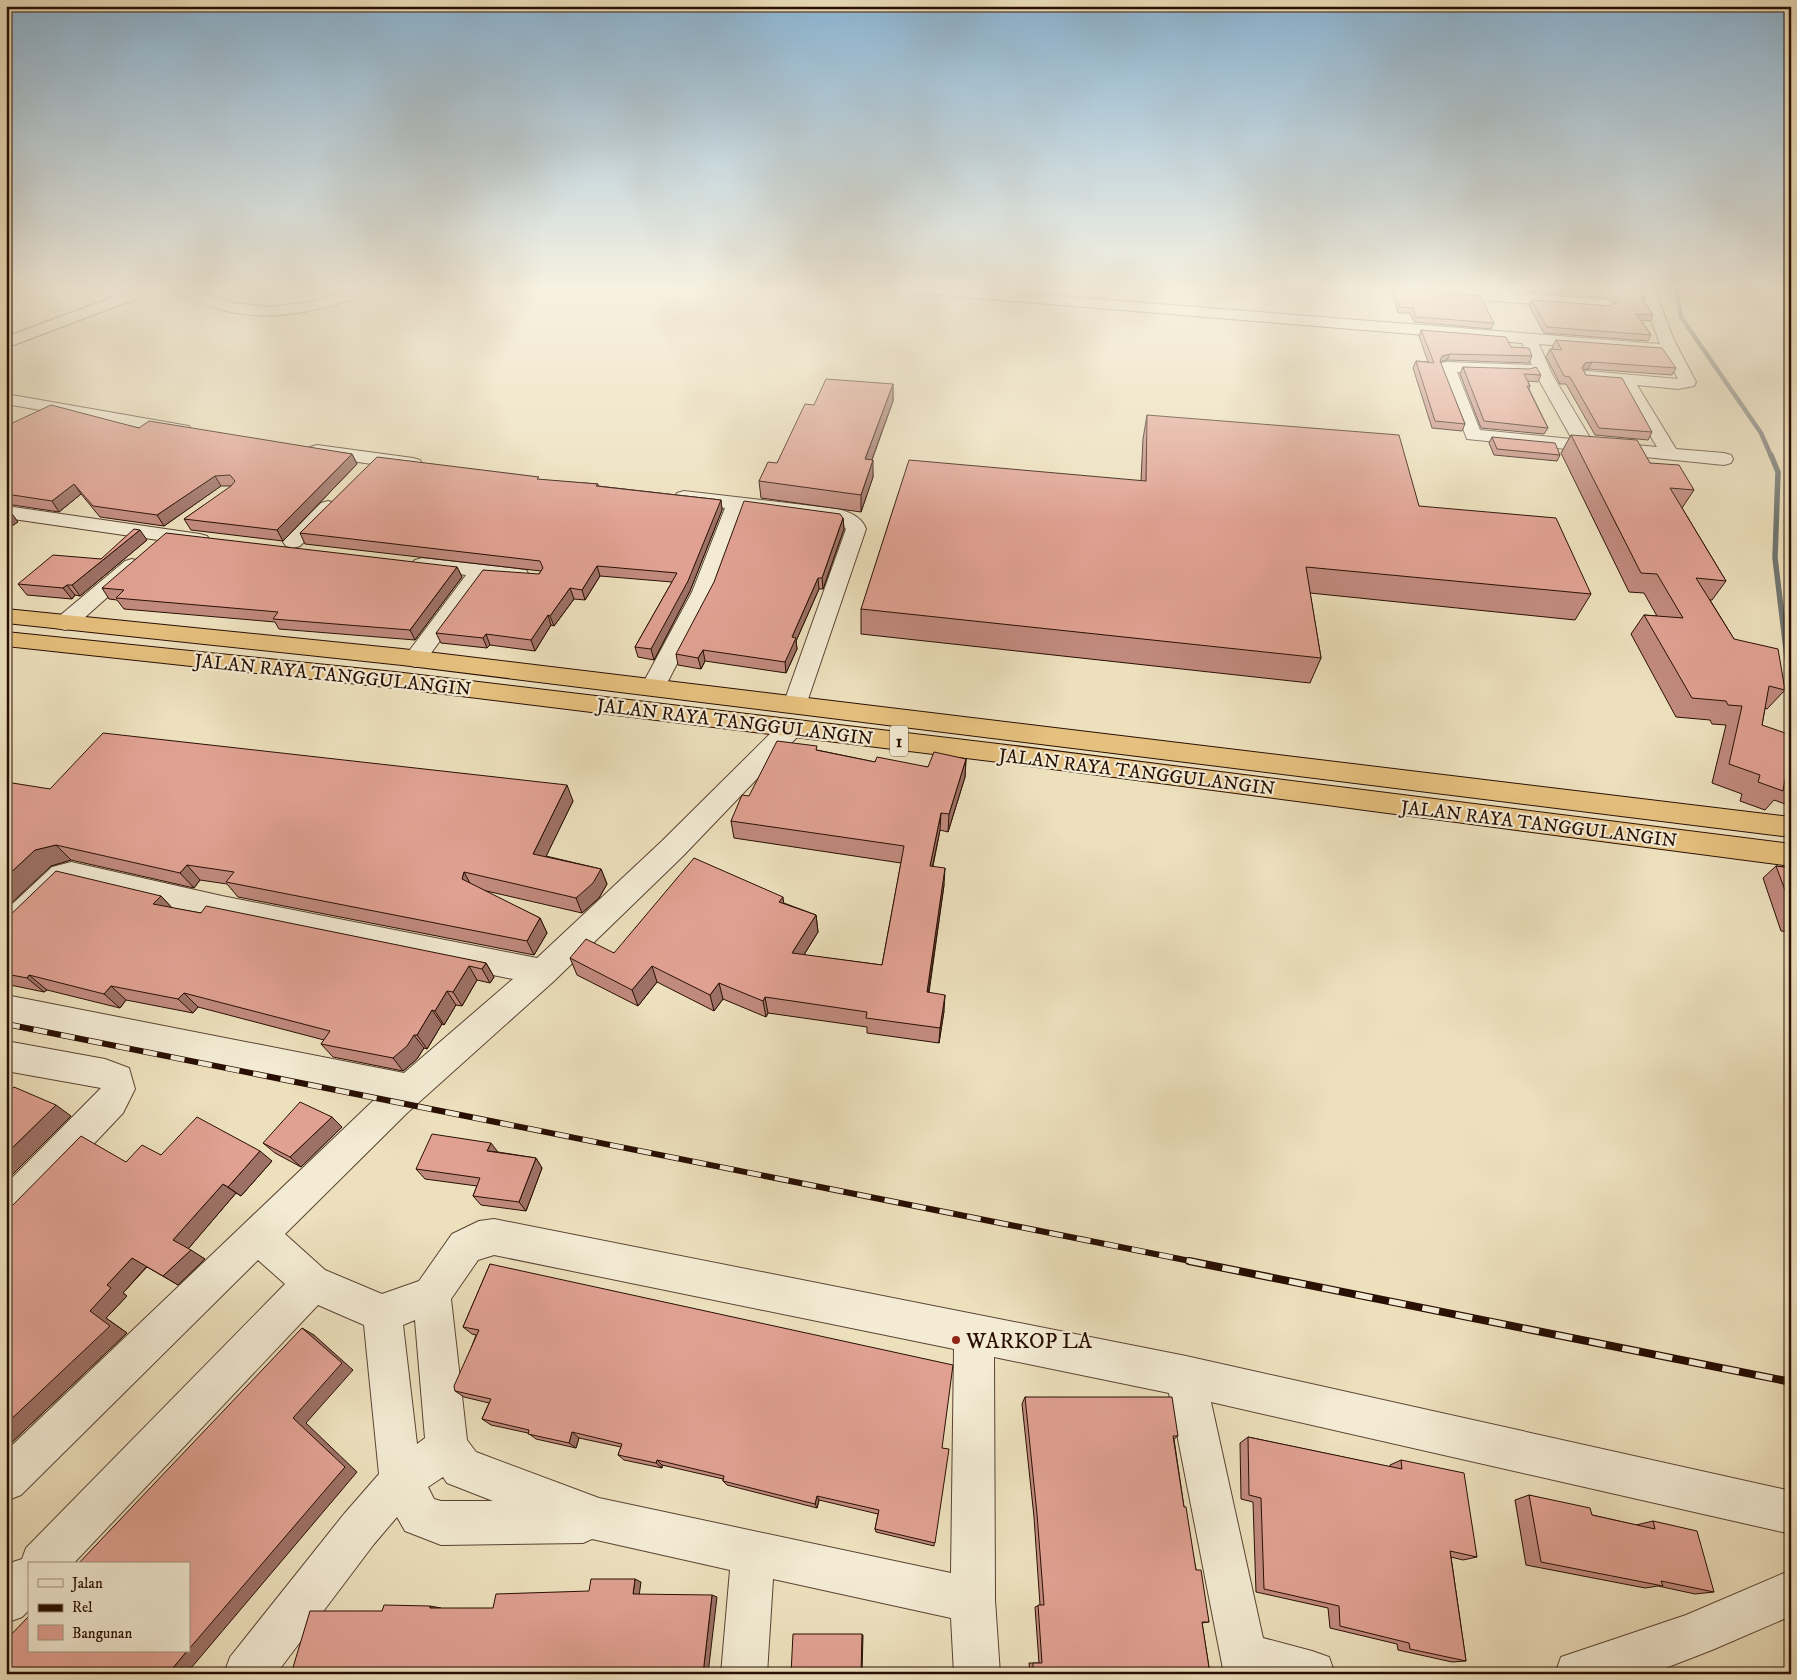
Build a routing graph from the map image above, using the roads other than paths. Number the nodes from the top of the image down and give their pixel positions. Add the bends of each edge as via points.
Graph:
1 (1450, 367) edge
2 (1488, 367) edge
3 (1540, 367) edge
4 (1680, 367) edge
5 (1527, 369) joint
6 (1588, 376) edge
7 (1625, 380) junction
8 (6, 399) edge
9 (202, 433) edge
10 (1563, 443) junction
11 (1585, 445) junction
12 (299, 448) edge
13 (1669, 452) junction
14 (1724, 459) dead end
15 (434, 467) edge
16 (341, 493) edge
17 (670, 495) edge
18 (737, 503) junction
19 (6, 512) edge
20 (190, 519) edge
21 (167, 535) junction
22 (224, 543) edge
23 (293, 547) edge
24 (403, 562) edge
25 (480, 571) junction
26 (534, 577) edge
27 (6, 616) edge
28 (65, 623) junction
29 (6, 639) edge
30 (415, 659) junction
31 (653, 687) junction
32 (793, 716) junction
33 (1086, 739) junction
34 (1017, 743) junction
35 (1082, 764) junction
36 (1788, 827) edge
37 (1791, 855) edge
38 (6, 929) edge
39 (543, 972) junction
40 (6, 1009) edge
41 (6, 1056) edge
42 (410, 1089) junction
43 (6, 1210) edge
44 (258, 1235) junction
45 (312, 1283) junction
46 (432, 1295) junction
47 (382, 1313) junction
48 (974, 1333) junction
49 (1186, 1376) junction
50 (447, 1448) junction
51 (6, 1480) edge
52 (401, 1481) junction
53 (1791, 1513) edge
54 (599, 1520) junction
55 (753, 1553) junction
56 (44, 1562) edge
57 (28, 1579) edge
58 (1791, 1592) edge
59 (973, 1600) junction
60 (6, 1602) edge
61 (1246, 1665) edge
62 (248, 1674) edge
63 (744, 1674) edge
64 (977, 1674) edge
65 (1312, 1674) edge
66 (1578, 1674) edge

1 - 10 street via 1446,369 1473,435
2 - 5 street
3 - 11 street
4 - 7 street via 1688,382
5 - 10 street
6 - 7 street
7 - 13 street
8 - 9 street
10 - 11 street
11 - 13 street
12 - 15 street via 369,466
13 - 14 street
16 - 23 street
17 - 18 street
18 - 31 street via 703,592
18 - 32 street via 838,515 849,519 856,529
19 - 21 street
20 - 21 street
21 - 22 street
21 - 28 street
24 - 25 street
25 - 26 street
25 - 30 street
27 - 28 highway, JALAN RAYA TANGGULANGIN / 1
28 - 30 highway, JALAN RAYA TANGGULANGIN / 1
29 - 32 highway, JALAN RAYA TANGGULANGIN / 1 via 395,680
30 - 31 highway, JALAN RAYA TANGGULANGIN / 1
31 - 32 highway, JALAN RAYA TANGGULANGIN / 1
32 - 34 highway, JALAN RAYA TANGGULANGIN / 1
32 - 39 street via 672,849
33 - 34 highway, JALAN RAYA TANGGULANGIN / 1
33 - 35 highway via 1076,746 1075,751
33 - 36 highway, JALAN RAYA TANGGULANGIN / 1
34 - 35 highway, JALAN RAYA TANGGULANGIN / 1
35 - 37 highway, JALAN RAYA TANGGULANGIN / 1
38 - 39 street via 53,882 71,873 222,908
39 - 42 street
40 - 42 street
41 - 43 street via 105,1074 117,1079 118,1089 111,1102
42 - 44 street
44 - 45 street
44 - 51 street
45 - 47 street
45 - 56 street
46 - 47 street
46 - 48 street via 464,1247 479,1239 494,1237
46 - 50 street
47 - 52 street
48 - 49 street
48 - 59 street
49 - 53 street
49 - 61 street
50 - 52 street
50 - 54 street via 462,1468
52 - 54 street via 420,1516 440,1523
52 - 62 street via 359,1529
54 - 55 street
55 - 59 street
55 - 63 street
57 - 60 street
58 - 66 street via 1731,1621 1635,1657
59 - 64 street
61 - 65 street

